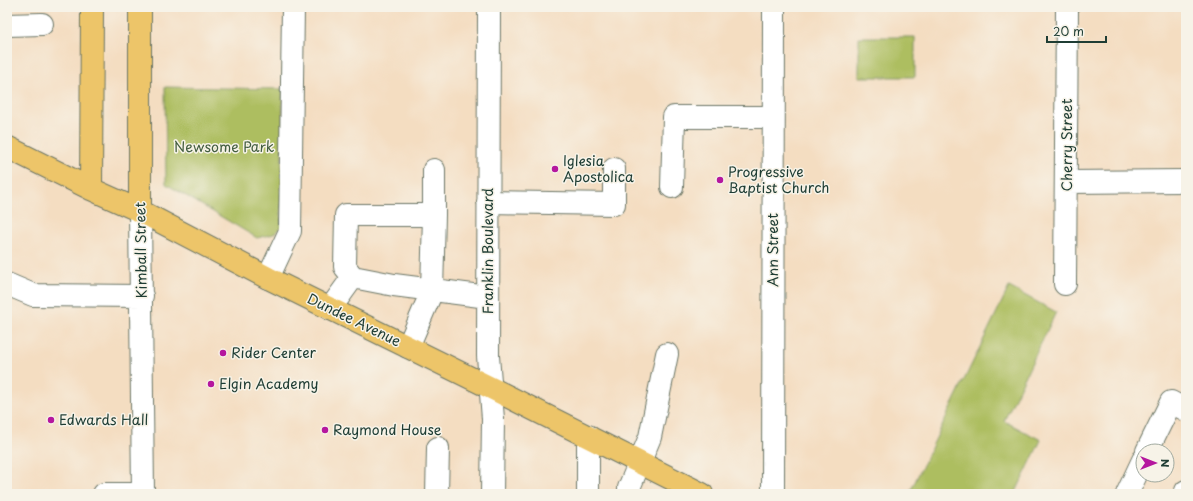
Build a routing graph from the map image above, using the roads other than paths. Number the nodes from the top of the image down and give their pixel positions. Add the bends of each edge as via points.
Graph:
1 (92, 7) edge
2 (140, 7) edge
3 (293, 7) edge
4 (489, 7) edge
5 (774, 7) edge
6 (1067, 7) edge
7 (42, 24) dead end
8 (7, 25) edge
9 (773, 117) junction
10 (7, 146) edge
11 (614, 169) dead end
12 (434, 170) dead end
13 (1186, 181) edge
14 (1067, 182) junction
15 (672, 187) dead end
16 (91, 189) junction
17 (488, 202) junction
18 (140, 211) junction
19 (434, 215) junction
20 (353, 277) junction
21 (268, 278) junction
22 (7, 284) edge
23 (1065, 284) dead end
24 (432, 291) junction
25 (142, 296) junction
26 (488, 297) junction
27 (330, 308) junction
28 (408, 347) junction
29 (667, 354) dead end
30 (489, 386) junction
31 (1186, 410) edge
32 (588, 436) junction
33 (1152, 443) edge
34 (438, 448) dead end
35 (640, 462) junction
36 (1135, 477) edge
37 (1186, 491) edge
38 (104, 494) edge
39 (143, 494) edge
40 (437, 494) edge
41 (492, 494) edge
42 (588, 494) edge
43 (628, 494) edge
44 (702, 494) edge
45 (773, 494) edge
46 (1127, 494) edge
47 (1185, 494) edge

1 - 16 main road
2 - 18 main road, Kimball Street
3 - 21 street via 290,231
4 - 17 street, Franklin Boulevard
5 - 9 street, Ann Street
6 - 14 street, Cherry Street
7 - 8 street
9 - 15 street via 674,117
9 - 45 street, Ann Street
10 - 16 main road, Dundee Avenue
11 - 17 street via 614,204
12 - 19 street
13 - 14 street
14 - 23 street, Cherry Street
16 - 18 main road, Dundee Avenue
17 - 26 street, Franklin Boulevard
18 - 21 main road, Dundee Avenue
18 - 25 street, Kimball Street
19 - 20 street via 346,215 345,267
19 - 24 street
20 - 24 street
20 - 27 street
21 - 27 main road, Dundee Avenue
22 - 25 street via 33,295
24 - 26 street
24 - 28 street
25 - 39 street, Kimball Street
26 - 30 street, Franklin Boulevard
27 - 28 main road, Dundee Avenue
28 - 30 main road, Dundee Avenue
29 - 35 street via 650,437
30 - 32 main road, Dundee Avenue
30 - 41 street, Franklin Boulevard via 493,420
31 - 33 street via 1171,402
32 - 35 main road, Dundee Avenue
32 - 42 street
34 - 40 street
35 - 43 street
35 - 44 main road, Dundee Avenue
36 - 46 street
37 - 47 street
38 - 39 street

